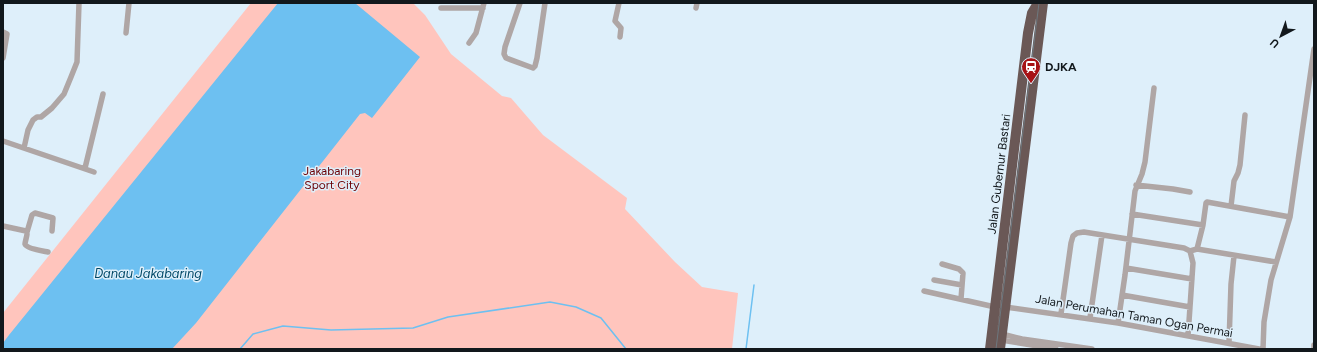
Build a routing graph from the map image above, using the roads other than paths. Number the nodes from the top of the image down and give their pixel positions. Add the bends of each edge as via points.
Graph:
1 (79, 3) edge
2 (129, 3) edge
3 (520, 3) edge
4 (545, 3) edge
5 (619, 3) edge
6 (1038, 3) edge
7 (1043, 3) edge
8 (451, 5) edge
9 (484, 6) edge
10 (441, 8) dead end
11 (3, 32) edge
12 (126, 33) dead end
13 (620, 37) dead end
14 (469, 43) dead end
15 (1314, 49) edge
16 (4, 50) edge
17 (3, 58) edge
18 (1154, 88) dead end
19 (103, 94) dead end
20 (1245, 115) dead end
21 (3, 141) edge
22 (24, 148) junction
23 (85, 168) junction
24 (1018, 168) junction
25 (94, 172) dead end
26 (1136, 185) junction
27 (1190, 192) dead end
28 (1231, 206) junction
29 (1132, 214) junction
30 (1290, 217) junction
31 (1203, 225) junction
32 (3, 226) edge
33 (52, 231) dead end
34 (27, 232) junction
35 (1102, 235) junction
36 (1129, 240) junction
37 (1197, 249) junction
38 (1190, 251) junction
39 (48, 252) dead end
40 (1234, 256) junction
41 (1276, 262) junction
42 (942, 264) dead end
43 (1126, 268) junction
44 (1192, 279) junction
45 (934, 280) dead end
46 (962, 285) junction
47 (924, 291) dead end
48 (1122, 295) junction
49 (961, 299) junction
50 (1000, 307) junction
51 (1190, 307) junction
52 (1061, 314) junction
53 (1090, 318) junction
54 (1118, 323) junction
55 (1188, 336) junction
56 (1003, 340) edge
57 (1020, 343) edge
58 (1229, 343) junction
59 (1314, 345) edge
60 (990, 349) edge
61 (1056, 349) edge
62 (1092, 349) edge
63 (1259, 349) edge
64 (1263, 349) edge
65 (1314, 349) edge

1 - 22 street via 76,62 71,76 64,94 52,108 33,120
2 - 12 street
3 - 4 street via 504,54 506,58 533,68 537,58
5 - 13 street via 616,22 621,28
6 - 24 highway, Jalan Gubernur Bastari via 1032,13 1028,33
7 - 24 highway, Jalan Gubernur Bastari
8 - 9 street
8 - 10 street
9 - 14 street via 476,33
11 - 16 street via 7,34
15 - 30 street
16 - 17 street
18 - 26 street via 1145,162
19 - 23 street
20 - 28 street via 1240,165 1234,181
21 - 22 street
22 - 23 street
23 - 25 street
24 - 50 highway, Jalan Gubernur Bastari
26 - 27 street
26 - 29 street
28 - 30 street
28 - 31 street via 1206,202
29 - 31 street
29 - 36 street
30 - 41 street
31 - 37 street
32 - 34 street
33 - 34 street via 53,218 35,213
34 - 39 street via 26,246
35 - 36 street
35 - 52 street via 1084,232 1073,236
35 - 53 street
36 - 38 street
36 - 43 street
37 - 38 street
37 - 40 street
38 - 44 street via 1193,263
40 - 41 street
40 - 58 street
41 - 64 street via 1264,322
42 - 46 street via 962,271
43 - 44 street
43 - 48 street
44 - 51 street
45 - 46 street
46 - 49 street
47 - 49 street, Jalan Perumahan Taman Ogan Permai
48 - 51 street
48 - 54 street
49 - 50 street, Jalan Perumahan Taman Ogan Permai
50 - 52 street, Jalan Perumahan Taman Ogan Permai
50 - 56 highway, Jalan Gubernur Bastari
50 - 60 highway, Jalan Gubernur Bastari
51 - 55 street
52 - 53 street, Jalan Perumahan Taman Ogan Permai
53 - 54 street, Jalan Perumahan Taman Ogan Permai
54 - 55 street, Jalan Perumahan Taman Ogan Permai
55 - 58 street, Jalan Perumahan Taman Ogan Permai
56 - 57 street
57 - 61 street
57 - 62 street
58 - 63 street, Jalan Perumahan Taman Ogan Permai
59 - 65 street

